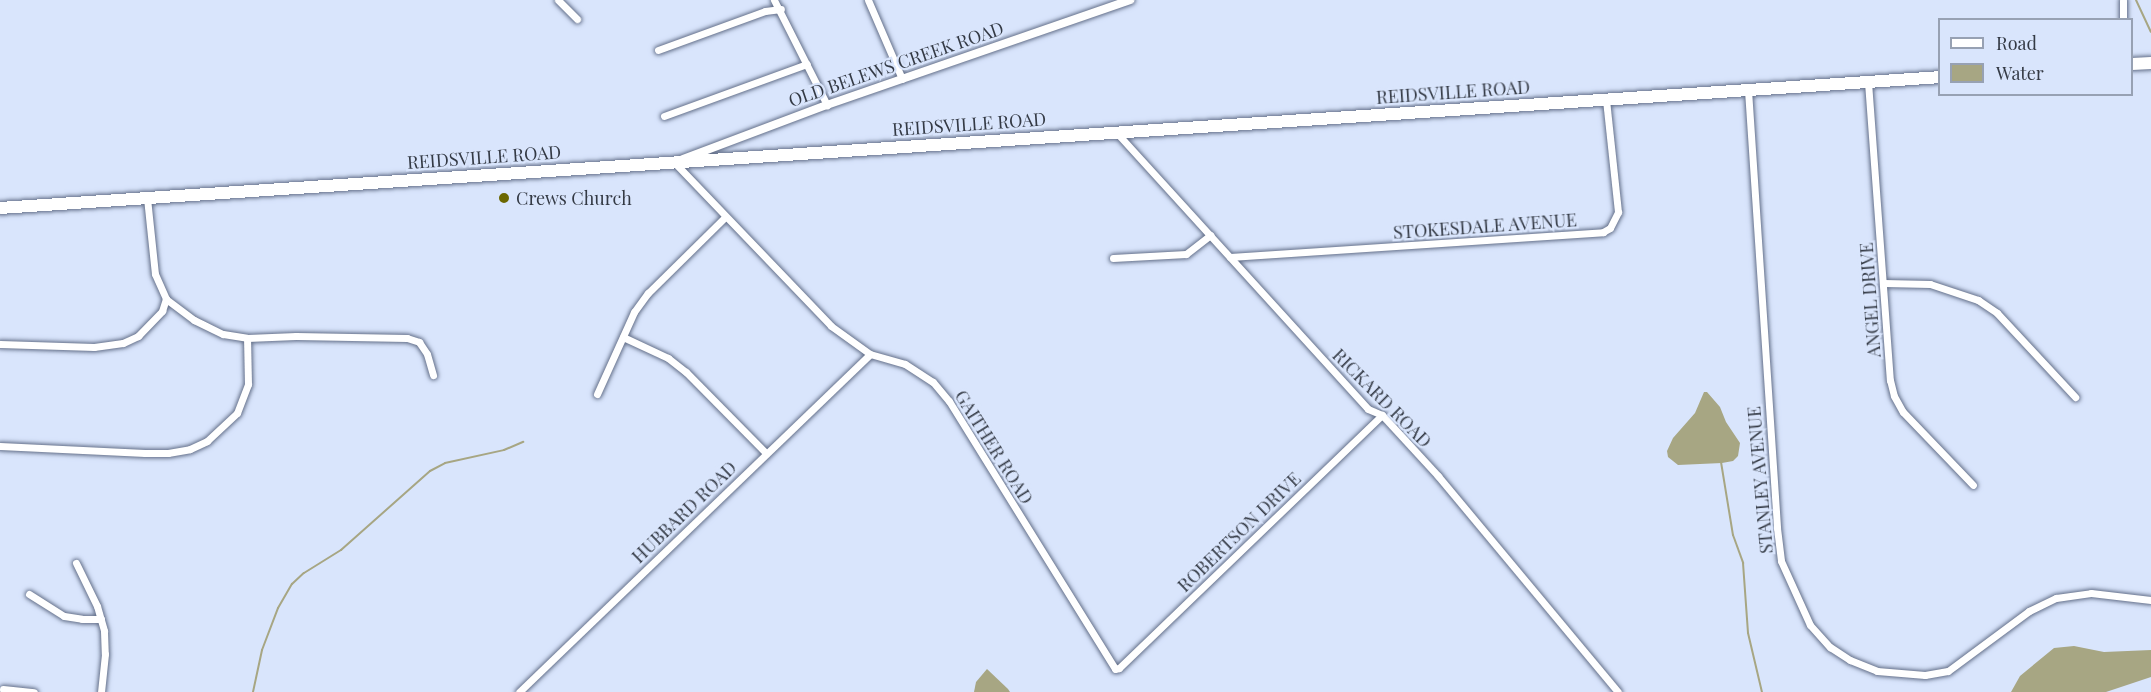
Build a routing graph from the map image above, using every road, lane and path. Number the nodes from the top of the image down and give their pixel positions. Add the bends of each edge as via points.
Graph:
1 (558, 0) edge
2 (774, 0) edge
3 (868, 0) edge
4 (1130, 0) edge
5 (2123, 0) edge
6 (781, 9) junction
7 (2123, 18) edge
8 (577, 19) dead end
9 (658, 50) dead end
10 (2151, 63) edge
11 (807, 64) junction
12 (2133, 64) edge
13 (1938, 77) edge
14 (902, 79) junction
15 (1869, 81) junction
16 (1748, 90) junction
17 (1606, 99) junction
18 (827, 105) junction
19 (664, 116) dead end
20 (1116, 132) junction
21 (674, 162) junction
22 (147, 198) junction
23 (0, 208) edge
24 (725, 218) junction
25 (1210, 236) junction
26 (1230, 257) junction
27 (1113, 258) dead end
28 (1884, 283) junction
29 (166, 299) junction
30 (622, 337) junction
31 (247, 338) junction
32 (0, 344) edge
33 (870, 354) junction
34 (433, 375) dead end
35 (597, 394) dead end
36 (2075, 397) dead end
37 (1382, 415) junction
38 (0, 446) edge
39 (766, 453) junction
40 (1973, 485) dead end
41 (76, 563) dead end
42 (29, 594) dead end
43 (2151, 600) edge
44 (101, 619) junction
45 (1115, 669) joint
46 (3, 689) dead end
47 (34, 692) edge
48 (101, 692) edge
49 (519, 692) edge
50 (1618, 692) edge

1 - 8 street
2 - 6 street
3 - 14 street
4 - 14 street, OLD BELEWS CREEK ROAD
5 - 7 street
6 - 9 street via 765,11
6 - 11 street
10 - 12 highway
11 - 18 street
11 - 19 street
13 - 15 highway, REIDSVILLE ROAD
14 - 18 street, OLD BELEWS CREEK ROAD
15 - 16 highway, REIDSVILLE ROAD
15 - 28 street, ANGEL DRIVE
16 - 17 highway, REIDSVILLE ROAD
16 - 43 street, STANLEY AVENUE via 1777,528 1781,561 1810,625 1830,647 1850,660 1877,671 1924,675 1948,671 2029,611 2056,598 2091,593
17 - 20 highway, REIDSVILLE ROAD
17 - 26 street, STOKESDALE AVENUE via 1618,212 1610,228 1603,232
18 - 21 street, OLD BELEWS CREEK ROAD
20 - 21 highway, REIDSVILLE ROAD
20 - 25 street, RICKARD ROAD
21 - 22 highway, REIDSVILLE ROAD
21 - 24 street, GAITHER ROAD
22 - 23 highway, REIDSVILLE ROAD
22 - 29 street via 155,274
24 - 30 street via 648,293
24 - 33 street, GAITHER ROAD via 831,326
25 - 26 street, RICKARD ROAD
25 - 27 street via 1186,254
26 - 37 street, RICKARD ROAD via 1368,409
28 - 36 street via 1930,284 1978,300 1997,313
28 - 40 street, ANGEL DRIVE via 1894,396 1903,412
29 - 31 street via 194,320 223,334
29 - 32 street via 162,311 138,336 123,343
30 - 35 street
30 - 39 street via 668,358 686,372
31 - 34 street via 407,338 419,342
31 - 38 street via 248,384 237,413 207,441 190,449 146,453
33 - 39 street, HUBBARD ROAD
33 - 45 street, GAITHER ROAD via 920,371 947,397
37 - 45 street, ROBERTSON DRIVE
37 - 50 street, RICKARD ROAD via 1438,476
39 - 49 street, HUBBARD ROAD
41 - 44 street
42 - 44 street via 64,616
44 - 48 street via 105,643
46 - 47 street

